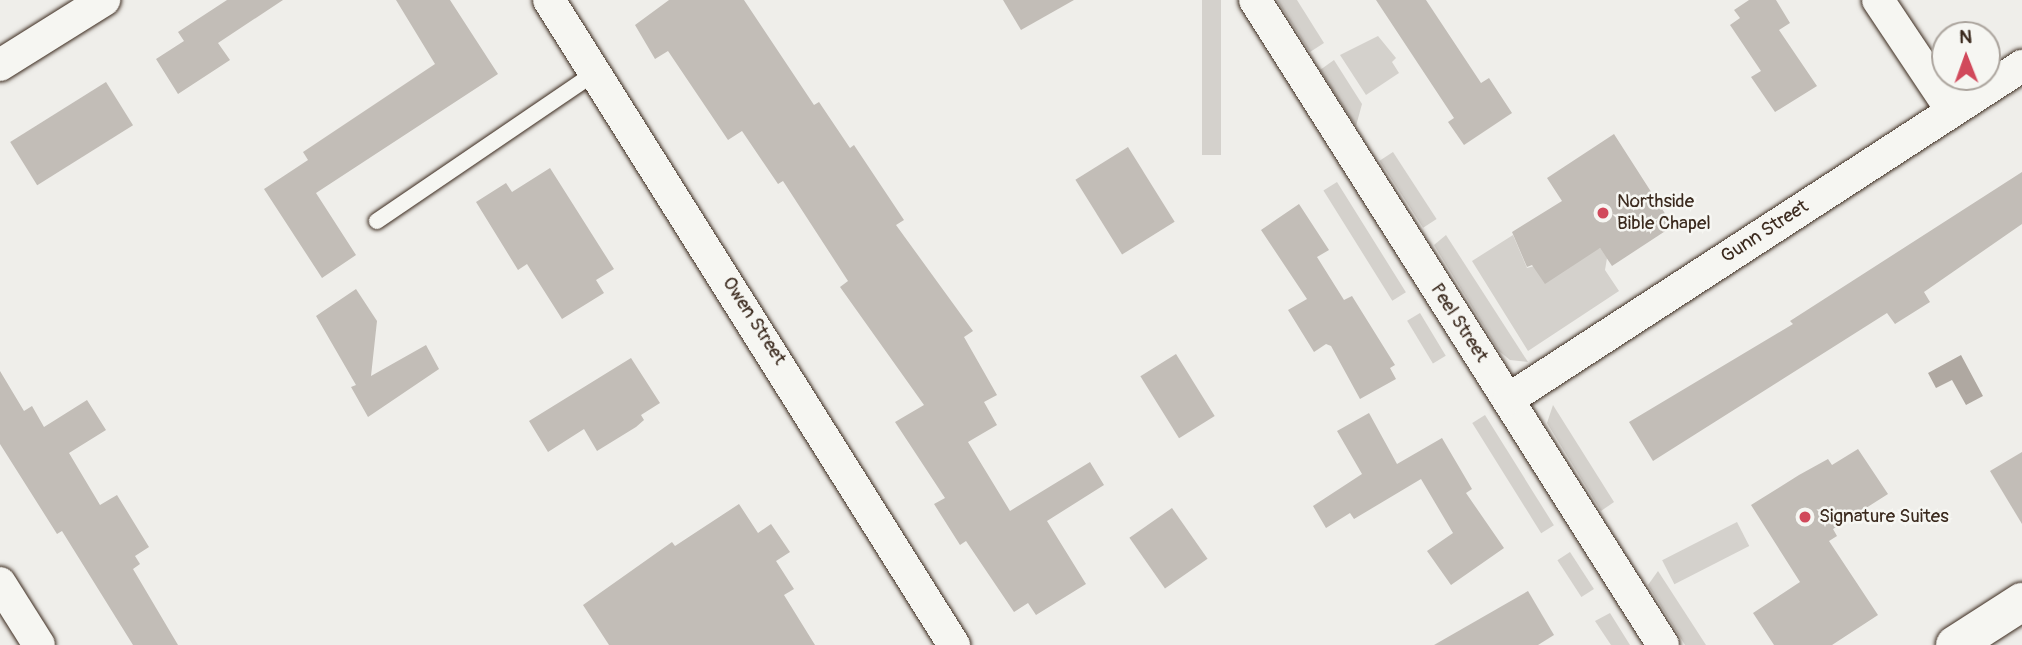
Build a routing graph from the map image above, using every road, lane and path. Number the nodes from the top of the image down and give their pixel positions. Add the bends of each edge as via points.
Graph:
1 (104, 0) edge
2 (549, 0) edge
3 (1255, 0) edge
4 (1878, 0) edge
5 (0, 65) edge
6 (2022, 66) edge
7 (595, 74) junction
8 (1952, 111) junction
9 (377, 221) dead end
10 (1508, 399) junction
11 (0, 583) edge
12 (2022, 602) edge
13 (39, 645) edge
14 (954, 645) edge
15 (1663, 645) edge
16 (1955, 645) edge

1 - 5 street
2 - 7 street, Owen Street
3 - 10 street, Peel Street
4 - 8 street
6 - 8 street, Gunn Street
7 - 9 lane
7 - 14 street, Owen Street
8 - 10 street, Gunn Street
10 - 15 street, Peel Street
11 - 13 street
12 - 16 street

